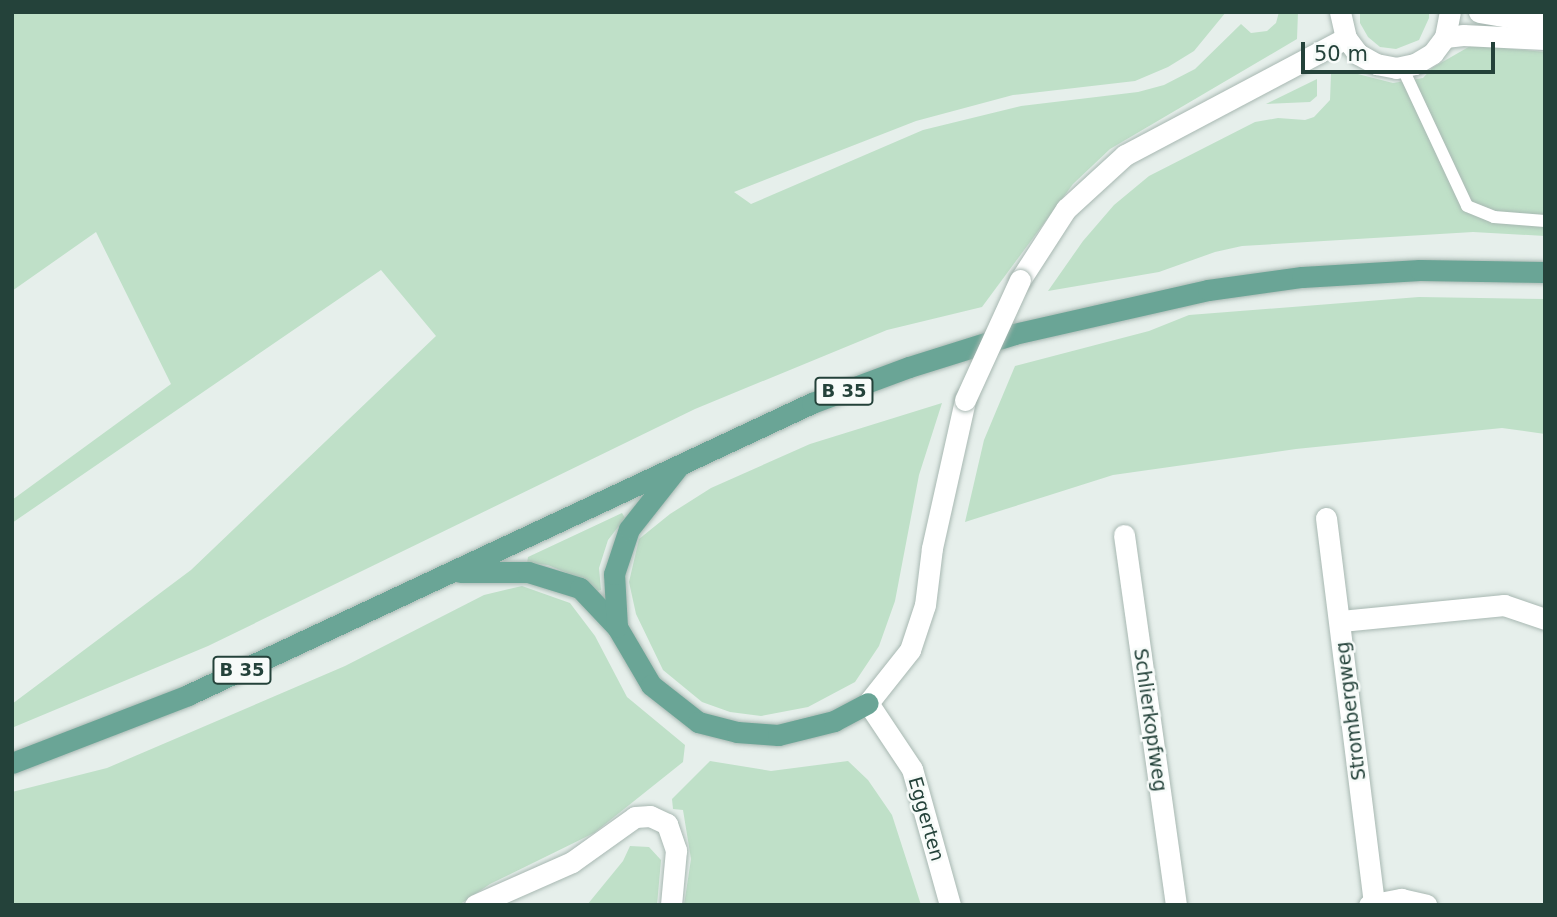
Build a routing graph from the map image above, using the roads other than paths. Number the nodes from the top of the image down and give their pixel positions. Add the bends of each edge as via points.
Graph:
1 (1340, 12) edge
2 (1450, 12) edge
3 (1479, 12) edge
4 (1545, 23) edge
5 (1445, 37) junction
6 (1346, 38) junction
7 (1545, 39) edge
8 (1402, 66) junction
9 (1545, 221) edge
10 (1545, 272) edge
11 (681, 464) junction
12 (1326, 518) dead end
13 (1124, 535) dead end
14 (455, 572) junction
15 (1545, 619) edge
16 (1341, 621) junction
17 (617, 627) junction
18 (868, 703) junction
19 (12, 763) edge
20 (1375, 904) edge
21 (475, 905) edge
22 (671, 905) edge
23 (950, 905) edge
24 (1176, 905) edge
25 (1426, 905) edge

1 - 6 street
2 - 5 street
3 - 4 street
5 - 7 street
5 - 8 street via 1433,53
6 - 8 street via 1358,54 1376,64
6 - 18 street, bridge via 1125,155 1066,209 1020,280 965,400 932,548 925,605 910,649
8 - 9 lane via 1467,206 1494,217
10 - 11 main road, B 35 via 1420,270 1301,277 1208,290 1014,334 909,367 812,403
11 - 14 main road, B 35
11 - 17 main road via 629,529 614,574
12 - 16 street, Strombergweg
13 - 24 street, Schlierkopfweg
14 - 17 main road via 528,572 580,588
14 - 19 main road, B 35 via 188,695
15 - 16 street via 1504,606
16 - 20 street, Strombergweg
17 - 18 main road via 651,685 698,722 737,732 778,735 834,721
18 - 23 street, Eggerten via 912,769
20 - 25 street via 1401,899
21 - 22 street via 572,862 635,817 650,816 667,824 676,850

